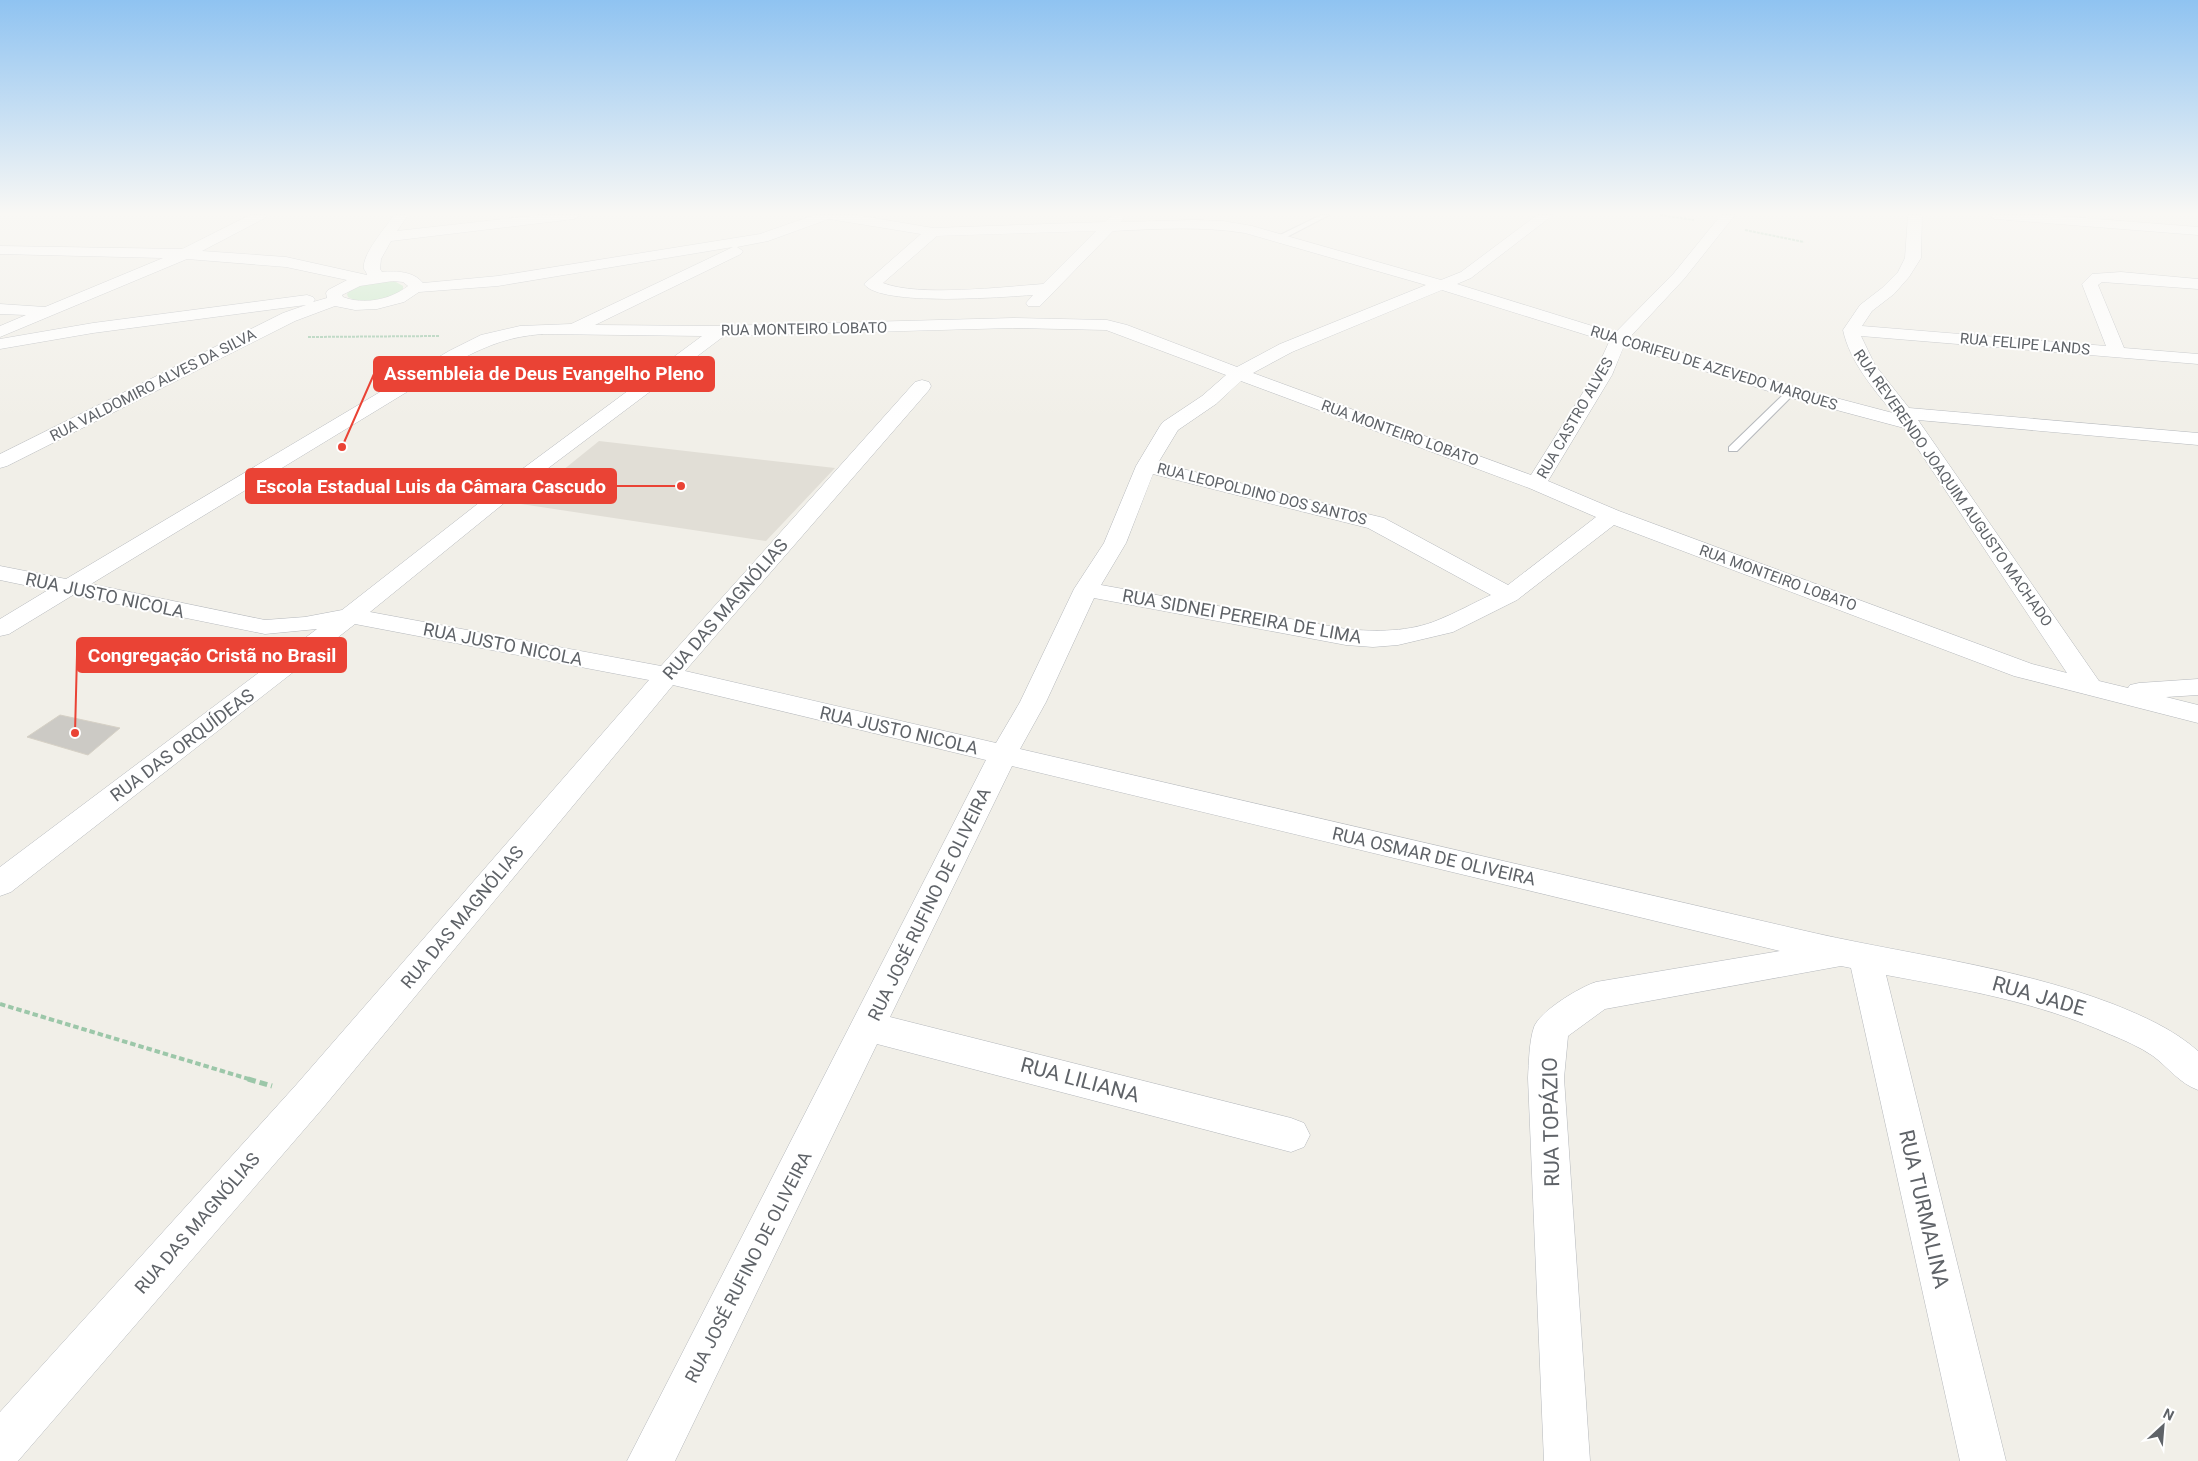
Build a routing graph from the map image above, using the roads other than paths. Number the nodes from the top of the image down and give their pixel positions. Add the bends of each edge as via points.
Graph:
1 (117, 283) edge
2 (355, 283) edge
3 (415, 283) edge
4 (472, 283) edge
5 (667, 283) edge
6 (873, 283) edge
7 (1053, 283) edge
8 (1436, 283) edge
9 (1446, 283) edge
10 (1672, 283) edge
11 (1895, 283) edge
12 (2091, 283) edge
13 (1442, 285) junction
14 (415, 288) junction
15 (1047, 289) junction
16 (334, 298) junction
17 (0, 309) edge
18 (49, 312) junction
19 (1013, 323) junction
20 (572, 328) junction
21 (1851, 330) junction
22 (0, 332) edge
23 (720, 332) junction
24 (1619, 339) junction
25 (0, 344) edge
26 (2117, 352) junction
27 (2198, 359) edge
28 (1238, 374) junction
29 (922, 386) dead end
30 (1791, 392) junction
31 (1907, 419) junction
32 (2198, 439) edge
33 (1733, 449) dead end
34 (0, 462) edge
35 (1146, 466) junction
36 (1536, 484) junction
37 (1611, 516) junction
38 (0, 573) edge
39 (69, 588) junction
40 (1086, 589) junction
41 (1510, 595) junction
42 (350, 616) junction
43 (0, 629) edge
44 (667, 675) junction
45 (2089, 686) junction
46 (2198, 687) edge
47 (2115, 693) junction
48 (2198, 714) edge
49 (1003, 755) junction
50 (0, 884) edge
51 (1854, 955) junction
52 (868, 1027) junction
53 (2198, 1074) edge
54 (1291, 1135) dead end
55 (0, 1446) edge
56 (650, 1461) edge
57 (1567, 1461) edge
58 (1983, 1461) edge

1 - 18 street
2 - 16 street via 338,290
3 - 14 street
4 - 14 street
5 - 20 street
6 - 15 street via 894,292
7 - 15 street
8 - 13 street, RUA CORIFEU DE AZEVEDO MARQUES
9 - 13 street, RUA JOSÉ RUFINO DE OLIVEIRA
10 - 24 street, RUA CASTRO ALVES
11 - 21 street, RUA REVERENDO JOAQUIM AUGUSTO MACHADO via 1866,308
12 - 26 street
13 - 24 street, RUA CORIFEU DE AZEVEDO MARQUES
13 - 28 street, RUA JOSÉ RUFINO DE OLIVEIRA via 1286,348
14 - 16 street via 401,297 377,304 351,305
15 - 19 street
16 - 25 street via 93,328
16 - 34 street, RUA VALDOMIRO ALVES DA SILVA via 289,317
17 - 18 street
18 - 22 street
19 - 23 street, RUA MONTEIRO LOBATO
19 - 28 street, RUA MONTEIRO LOBATO via 1114,327
20 - 23 street, RUA MONTEIRO LOBATO
20 - 39 street, RUA MONTEIRO LOBATO via 520,331 487,339 455,355
21 - 26 street, RUA FELIPE LANDS
21 - 31 street, RUA REVERENDO JOAQUIM AUGUSTO MACHADO via 1852,341
23 - 42 street, RUA DAS ORQUÍDEAS via 528,474
24 - 30 street, RUA CORIFEU DE AZEVEDO MARQUES
24 - 36 street, RUA CASTRO ALVES via 1603,375
26 - 27 street, RUA FELIPE LANDS
28 - 35 street, RUA JOSÉ RUFINO DE OLIVEIRA via 1209,400 1170,426
28 - 36 street, RUA MONTEIRO LOBATO
29 - 44 street, RUA DAS MAGNÓLIAS
30 - 31 street, RUA CORIFEU DE AZEVEDO MARQUES
30 - 33 lane
31 - 32 street, RUA CORIFEU DE AZEVEDO MARQUES
31 - 45 street, RUA REVERENDO JOAQUIM AUGUSTO MACHADO
35 - 40 street, RUA JOSÉ RUFINO DE OLIVEIRA via 1115,543
35 - 41 street, RUA LEOPOLDINO DOS SANTOS via 1376,523
36 - 37 street, RUA MONTEIRO LOBATO
37 - 41 street, RUA SIDNEI PEREIRA DE LIMA
37 - 45 street, RUA MONTEIRO LOBATO via 2023,670
38 - 39 street, RUA JUSTO NICOLA
39 - 42 street, RUA JUSTO NICOLA via 265,627
39 - 43 street, RUA MONTEIRO LOBATO
40 - 41 street, RUA SIDNEI PEREIRA DE LIMA via 1346,637 1373,639 1444,627
40 - 49 street, RUA JOSÉ RUFINO DE OLIVEIRA via 1033,702
42 - 44 street, RUA JUSTO NICOLA
42 - 50 street, RUA DAS ORQUÍDEAS
44 - 49 street, RUA JUSTO NICOLA
44 - 55 street, RUA DAS MAGNÓLIAS via 309,1097
45 - 47 street, RUA MONTEIRO LOBATO
46 - 47 street
47 - 48 street, RUA MONTEIRO LOBATO
49 - 51 street, RUA OSMAR DE OLIVEIRA
49 - 52 street, RUA JOSÉ RUFINO DE OLIVEIRA
51 - 53 street, RUA JADE via 2009,985 2102,1014 2162,1043
51 - 57 street, RUA TOPÁZIO via 1596,996 1551,1029 1546,1078
51 - 58 street, RUA TURMALINA
52 - 54 street, RUA LILIANA
52 - 56 street, RUA JOSÉ RUFINO DE OLIVEIRA

